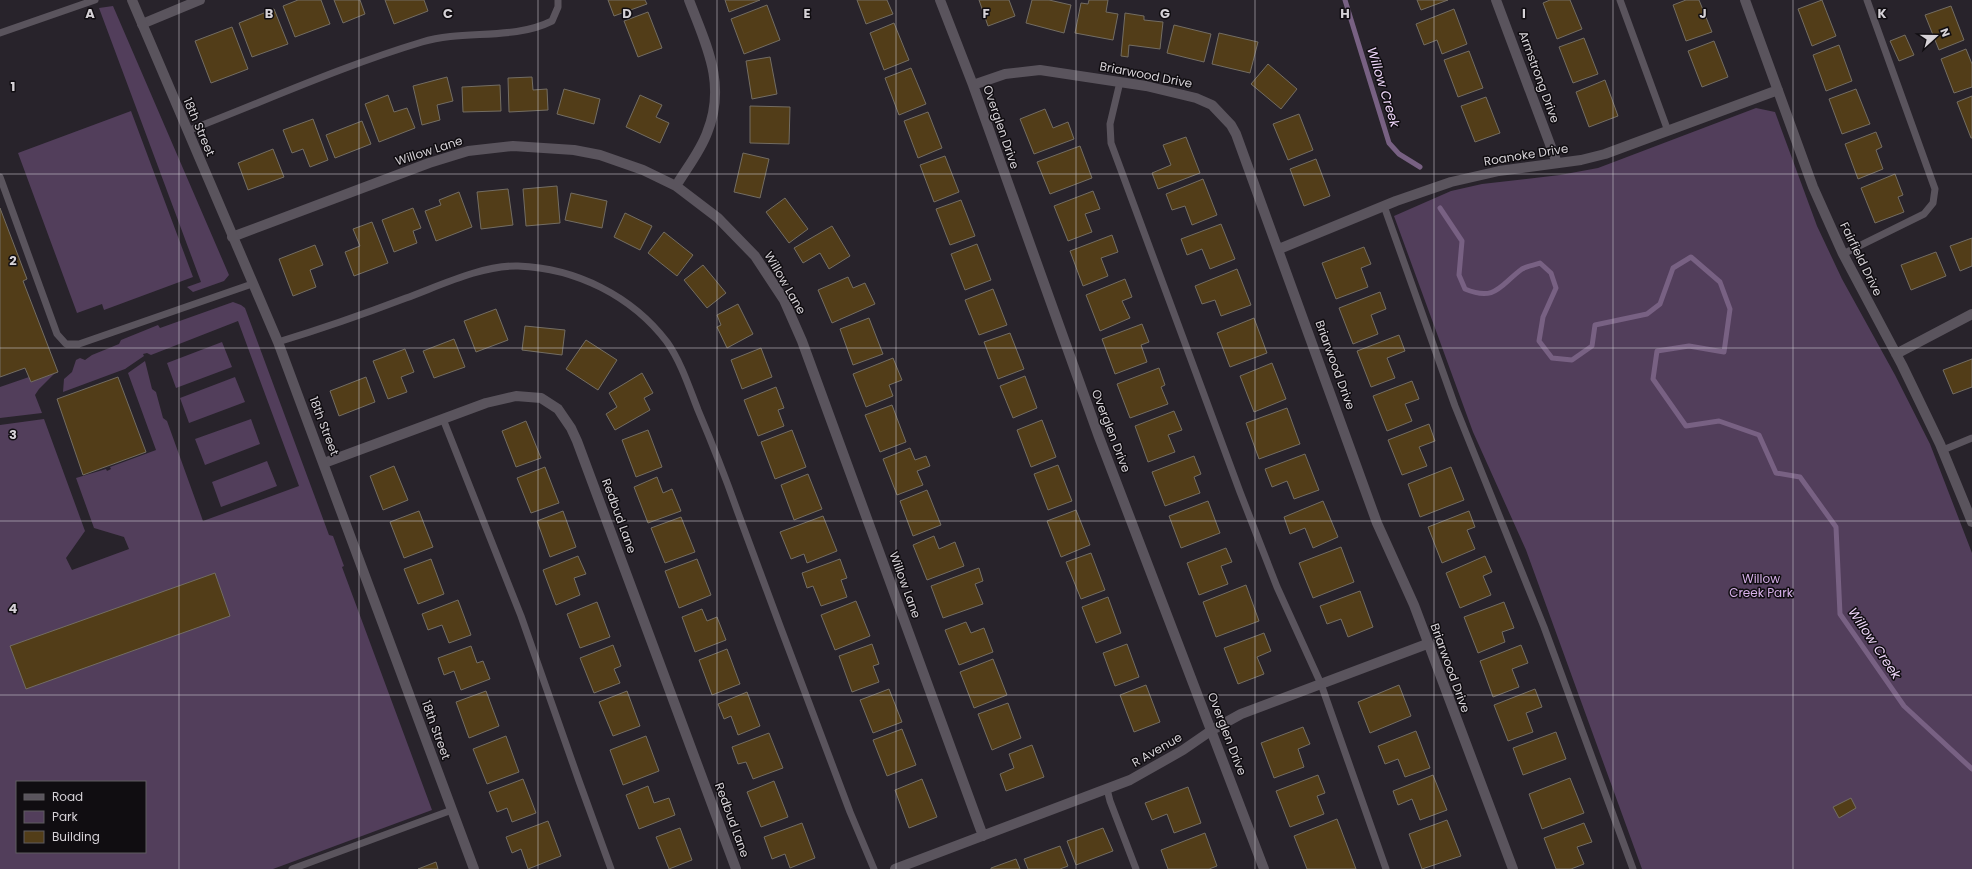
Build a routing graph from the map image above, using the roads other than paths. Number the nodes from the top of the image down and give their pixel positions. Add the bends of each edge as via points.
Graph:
1 (95, 0) edge
2 (132, 0) edge
3 (200, 0) edge
4 (558, 0) edge
5 (689, 0) edge
6 (940, 0) edge
7 (1496, 0) edge
8 (1620, 0) edge
9 (1745, 0) edge
10 (1868, 0) edge
11 (142, 24) junction
12 (0, 33) edge
13 (1120, 82) junction
14 (973, 85) junction
15 (1778, 90) junction
16 (187, 131) junction
17 (1668, 131) junction
18 (1557, 163) junction
19 (0, 177) edge
20 (676, 186) junction
21 (1384, 206) junction
22 (232, 237) junction
23 (1279, 249) junction
24 (1842, 254) junction
25 (252, 284) junction
26 (1972, 314) edge
27 (278, 342) junction
28 (1896, 354) junction
29 (443, 419) junction
30 (1972, 438) edge
31 (1943, 450) junction
32 (324, 463) junction
33 (1972, 522) edge
34 (1428, 644) junction
35 (1321, 684) junction
36 (1212, 730) junction
37 (1107, 789) junction
38 (452, 810) junction
39 (983, 836) junction
40 (292, 869) edge
41 (474, 869) edge
42 (612, 869) edge
43 (736, 869) edge
44 (874, 869) edge
45 (895, 869) edge
46 (1136, 869) edge
47 (1264, 869) edge
48 (1386, 869) edge
49 (1513, 869) edge
50 (1633, 869) edge

1 - 12 lane
2 - 11 street, 18th Street
3 - 11 street
4 - 16 lane via 552,21 540,28 423,42 352,66
5 - 20 street via 710,58 716,93 714,113 707,134
6 - 14 street, Overglen Drive
7 - 18 street, Armstrong Drive
8 - 17 lane
9 - 15 street, Fairfield Drive
10 - 24 lane via 1935,189 1933,203 1924,214
11 - 16 street, 18th Street
13 - 14 street, Briarwood Drive via 1040,70 1005,74
13 - 23 street, Briarwood Drive via 1196,98 1212,105 1223,115 1236,134
13 - 35 lane via 1110,124 1112,143 1240,492 1277,586
14 - 36 street, Overglen Drive via 1099,437
15 - 17 street, Roanoke Drive
15 - 24 street, Fairfield Drive
16 - 22 street, 18th Street
17 - 18 street, Roanoke Drive via 1605,154
18 - 21 street, Roanoke Drive via 1499,171 1451,182
19 - 25 lane via 57,334 66,344 79,344
20 - 22 street, Willow Lane via 643,170 600,155 574,150 513,146 468,151 429,163
20 - 39 street, Willow Lane via 739,238 755,256 784,300 802,341
21 - 23 street, Roanoke Drive
21 - 50 lane via 1455,406 1544,627
22 - 25 street, 18th Street
23 - 34 street, Briarwood Drive via 1377,523 1414,605
24 - 28 street, Fairfield Drive
25 - 27 street, 18th Street
26 - 28 street
27 - 32 street, 18th Street
27 - 44 lane via 454,280 484,271 517,266 558,271 589,282 624,300 642,315 667,342 680,365 720,463 850,812
28 - 31 street, Fairfield Drive
29 - 32 street, Redbud Lane
29 - 42 lane via 521,616 578,781
29 - 43 street, Redbud Lane via 486,403 516,396 541,398 558,409 564,417 580,448
30 - 31 lane
31 - 33 street, Fairfield Drive
32 - 38 street, 18th Street
34 - 35 street, R Avenue
34 - 49 street, Briarwood Drive
35 - 36 street, R Avenue via 1241,714
35 - 48 lane
36 - 37 street, R Avenue via 1160,764
36 - 47 street, Overglen Drive
37 - 39 street, R Avenue
37 - 46 lane
38 - 40 lane
38 - 41 street, 18th Street
39 - 45 street, R Avenue

